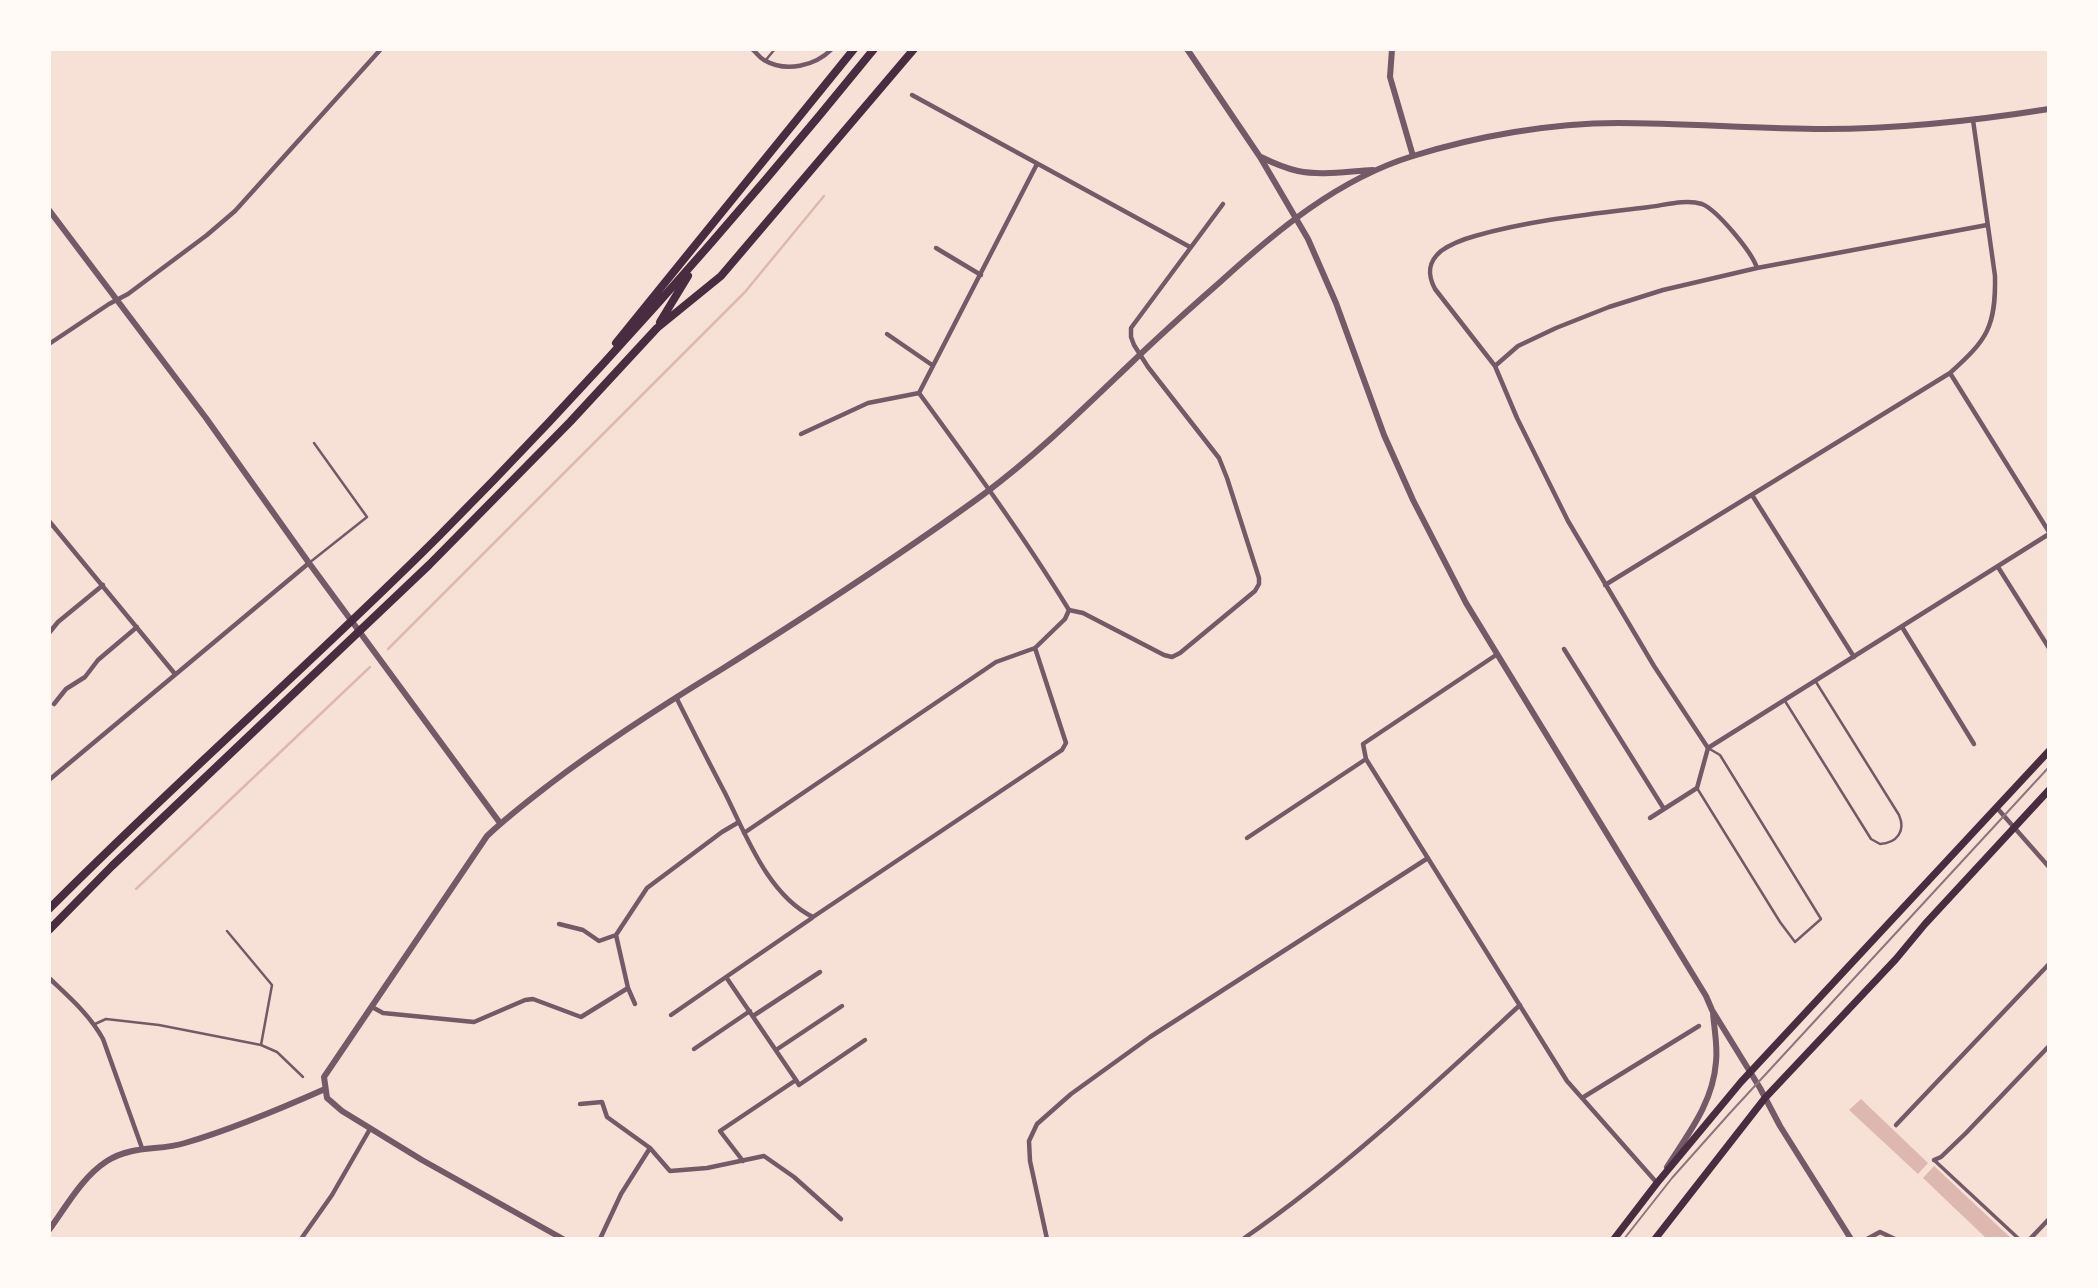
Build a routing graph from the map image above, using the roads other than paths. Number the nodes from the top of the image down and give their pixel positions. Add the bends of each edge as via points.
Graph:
1 (382, 49) edge
2 (752, 49) edge
3 (775, 49) edge
4 (832, 49) edge
5 (854, 49) edge
6 (874, 49) edge
7 (914, 49) edge
8 (1186, 49) edge
9 (1392, 49) edge
10 (765, 61) junction
11 (912, 95) dead end
12 (2049, 109) edge
13 (1973, 120) junction
14 (1413, 156) junction
15 (1260, 157) junction
16 (1037, 164) junction
17 (1378, 169) junction
18 (1223, 204) dead end
19 (49, 210) edge
20 (1296, 218) junction
21 (1987, 225) junction
22 (1190, 247) junction
23 (936, 248) dead end
24 (698, 259) junction
25 (1757, 268) junction
26 (981, 275) junction
27 (117, 300) junction
28 (657, 328) junction
29 (887, 334) dead end
30 (49, 344) edge
31 (1140, 354) junction
32 (932, 365) junction
33 (1495, 366) junction
34 (1950, 373) junction
35 (919, 393) junction
36 (575, 395) junction
37 (801, 434) dead end
38 (314, 443) dead end
39 (989, 490) junction
40 (1752, 495) junction
41 (49, 521) edge
42 (54, 528) junction
43 (49, 532) edge
44 (2049, 533) edge
45 (309, 563) junction
46 (1998, 566) junction
47 (103, 585) junction
48 (1605, 585) junction
49 (1069, 611) junction
50 (137, 627) junction
51 (1902, 627) junction
52 (49, 633) edge
53 (1035, 648) junction
54 (2049, 648) edge
55 (1564, 649) dead end
56 (1496, 655) junction
57 (1854, 657) junction
58 (175, 674) junction
59 (1816, 682) junction
60 (676, 697) junction
61 (1785, 701) junction
62 (54, 704) dead end
63 (1974, 744) dead end
64 (1708, 748) junction
65 (2049, 751) edge
66 (1366, 759) junction
67 (49, 780) edge
68 (1697, 788) junction
69 (2049, 790) edge
70 (1996, 807) junction
71 (1664, 809) junction
72 (1650, 818) dead end
73 (740, 822) junction
74 (500, 823) junction
75 (2015, 827) junction
76 (744, 833) junction
77 (1247, 838) dead end
78 (1428, 858) junction
79 (2049, 867) edge
80 (49, 909) edge
81 (813, 917) junction
82 (559, 924) dead end
83 (49, 930) edge
84 (227, 931) dead end
85 (616, 935) junction
86 (2049, 964) edge
87 (820, 972) dead end
88 (726, 977) junction
89 (49, 978) edge
90 (628, 988) junction
91 (635, 1004) dead end
92 (1520, 1004) junction
93 (371, 1006) junction
94 (842, 1006) dead end
95 (1712, 1010) junction
96 (752, 1013) junction
97 (671, 1015) dead end
98 (95, 1024) junction
99 (1699, 1026) dead end
100 (865, 1040) dead end
101 (261, 1045) junction
102 (2049, 1046) edge
103 (694, 1049) dead end
104 (776, 1050) junction
105 (1750, 1072) junction
106 (303, 1077) dead end
107 (796, 1080) junction
108 (325, 1088) junction
109 (1582, 1098) junction
110 (1765, 1098) junction
111 (580, 1104) dead end
112 (1896, 1125) dead end
113 (370, 1129) junction
114 (142, 1148) junction
115 (650, 1148) junction
116 (1934, 1160) joint
117 (743, 1161) junction
118 (1657, 1183) junction
119 (841, 1219) dead end
120 (2049, 1219) edge
121 (49, 1230) edge
122 (301, 1239) edge
123 (563, 1239) edge
124 (600, 1239) edge
125 (1047, 1239) edge
126 (1243, 1239) edge
127 (1614, 1239) edge
128 (1655, 1239) edge
129 (1851, 1239) edge
130 (1867, 1239) edge
131 (1895, 1239) edge
132 (2019, 1239) edge
133 (2030, 1239) edge

1 - 27 street via 234,211
2 - 10 street
3 - 10 lane
4 - 10 street via 806,65 790,67
5 - 36 highway
6 - 24 highway
7 - 28 highway via 721,276
8 - 15 street
9 - 14 street via 1390,77
11 - 16 street
12 - 13 street
13 - 14 street via 1890,129 1616,123 1559,126
13 - 21 street
14 - 17 street
15 - 17 street via 1301,172
15 - 20 street
16 - 22 street
16 - 26 street
17 - 20 street
18 - 22 street
19 - 27 street
20 - 31 street
20 - 56 street via 1322,269 1384,435 1439,552
21 - 25 street
21 - 34 street via 1995,276 1993,314 1975,351
22 - 31 street via 1131,328
23 - 26 street
24 - 28 highway
24 - 36 highway
25 - 33 street via 1663,290 1600,311 1517,346
25 - 33 street via 1754,258 1716,215 1692,202 1560,219 1461,241 1435,258 1430,266 1431,282
26 - 32 street
27 - 30 street
27 - 45 street
28 - 83 highway via 365,628
29 - 32 street
31 - 39 street via 1068,424
31 - 49 street via 1219,458 1259,584 1172,657
32 - 35 street
33 - 48 street via 1542,470
34 - 40 street
34 - 44 street
35 - 37 street via 868,403
35 - 39 street
36 - 80 highway via 439,536
38 - 45 lane via 368,517
39 - 49 street
39 - 60 street via 836,597
40 - 48 street
40 - 57 street
41 - 42 street
42 - 43 street
42 - 47 street
44 - 46 street
45 - 58 street
45 - 74 street
46 - 51 street
46 - 54 street
47 - 50 street
47 - 52 street
48 - 64 street
49 - 53 street
50 - 58 street
50 - 62 street
51 - 57 street
51 - 63 street
53 - 76 street via 996,663
53 - 81 street via 1066,743 1062,750
55 - 71 street
56 - 66 street via 1363,744
56 - 95 street
57 - 59 street
58 - 67 street
59 - 61 street
59 - 61 lane via 1899,815 1901,832 1894,841 1880,844 1871,839
60 - 73 street
60 - 74 street via 581,760
61 - 64 street
64 - 68 street
64 - 68 lane via 1720,755 1821,919 1795,942
65 - 70 main road
66 - 77 street
66 - 78 street
68 - 71 street
69 - 75 main road
70 - 75 street
70 - 105 main road
71 - 72 street
73 - 76 street
73 - 85 street via 647,888
74 - 93 street via 478,847
75 - 79 street
75 - 110 main road
76 - 81 street via 769,877 803,913
78 - 92 street
78 - 125 street via 1150,1037 1037,1124 1029,1140 1030,1161
81 - 88 street
82 - 85 street via 583,930 599,941
84 - 101 lane via 272,985
85 - 90 street
86 - 112 street
87 - 96 street
88 - 96 street
88 - 97 street
89 - 98 street
90 - 91 street
90 - 93 street via 580,1017 534,999 474,1022 383,1013
92 - 109 street
92 - 126 street via 1371,1140
93 - 108 street via 324,1077
94 - 104 street
95 - 105 street
95 - 118 street via 1717,1060 1709,1094
96 - 103 street
96 - 104 street
98 - 101 lane via 106,1019 159,1025
98 - 114 street
99 - 109 street
100 - 107 street via 799,1085
101 - 106 lane via 277,1052
102 - 116 street
104 - 107 street
105 - 110 street
105 - 118 main road
107 - 117 street via 720,1131
108 - 113 street via 333,1104
108 - 114 street via 182,1144
109 - 118 street
110 - 128 main road
110 - 129 street
111 - 115 street via 602,1102 607,1116
113 - 122 street
113 - 123 street
114 - 121 street via 124,1152 90,1174
115 - 117 street via 670,1171
115 - 124 street
116 - 132 street
117 - 119 street via 764,1156
118 - 127 main road
120 - 133 street
130 - 131 street via 1880,1232

